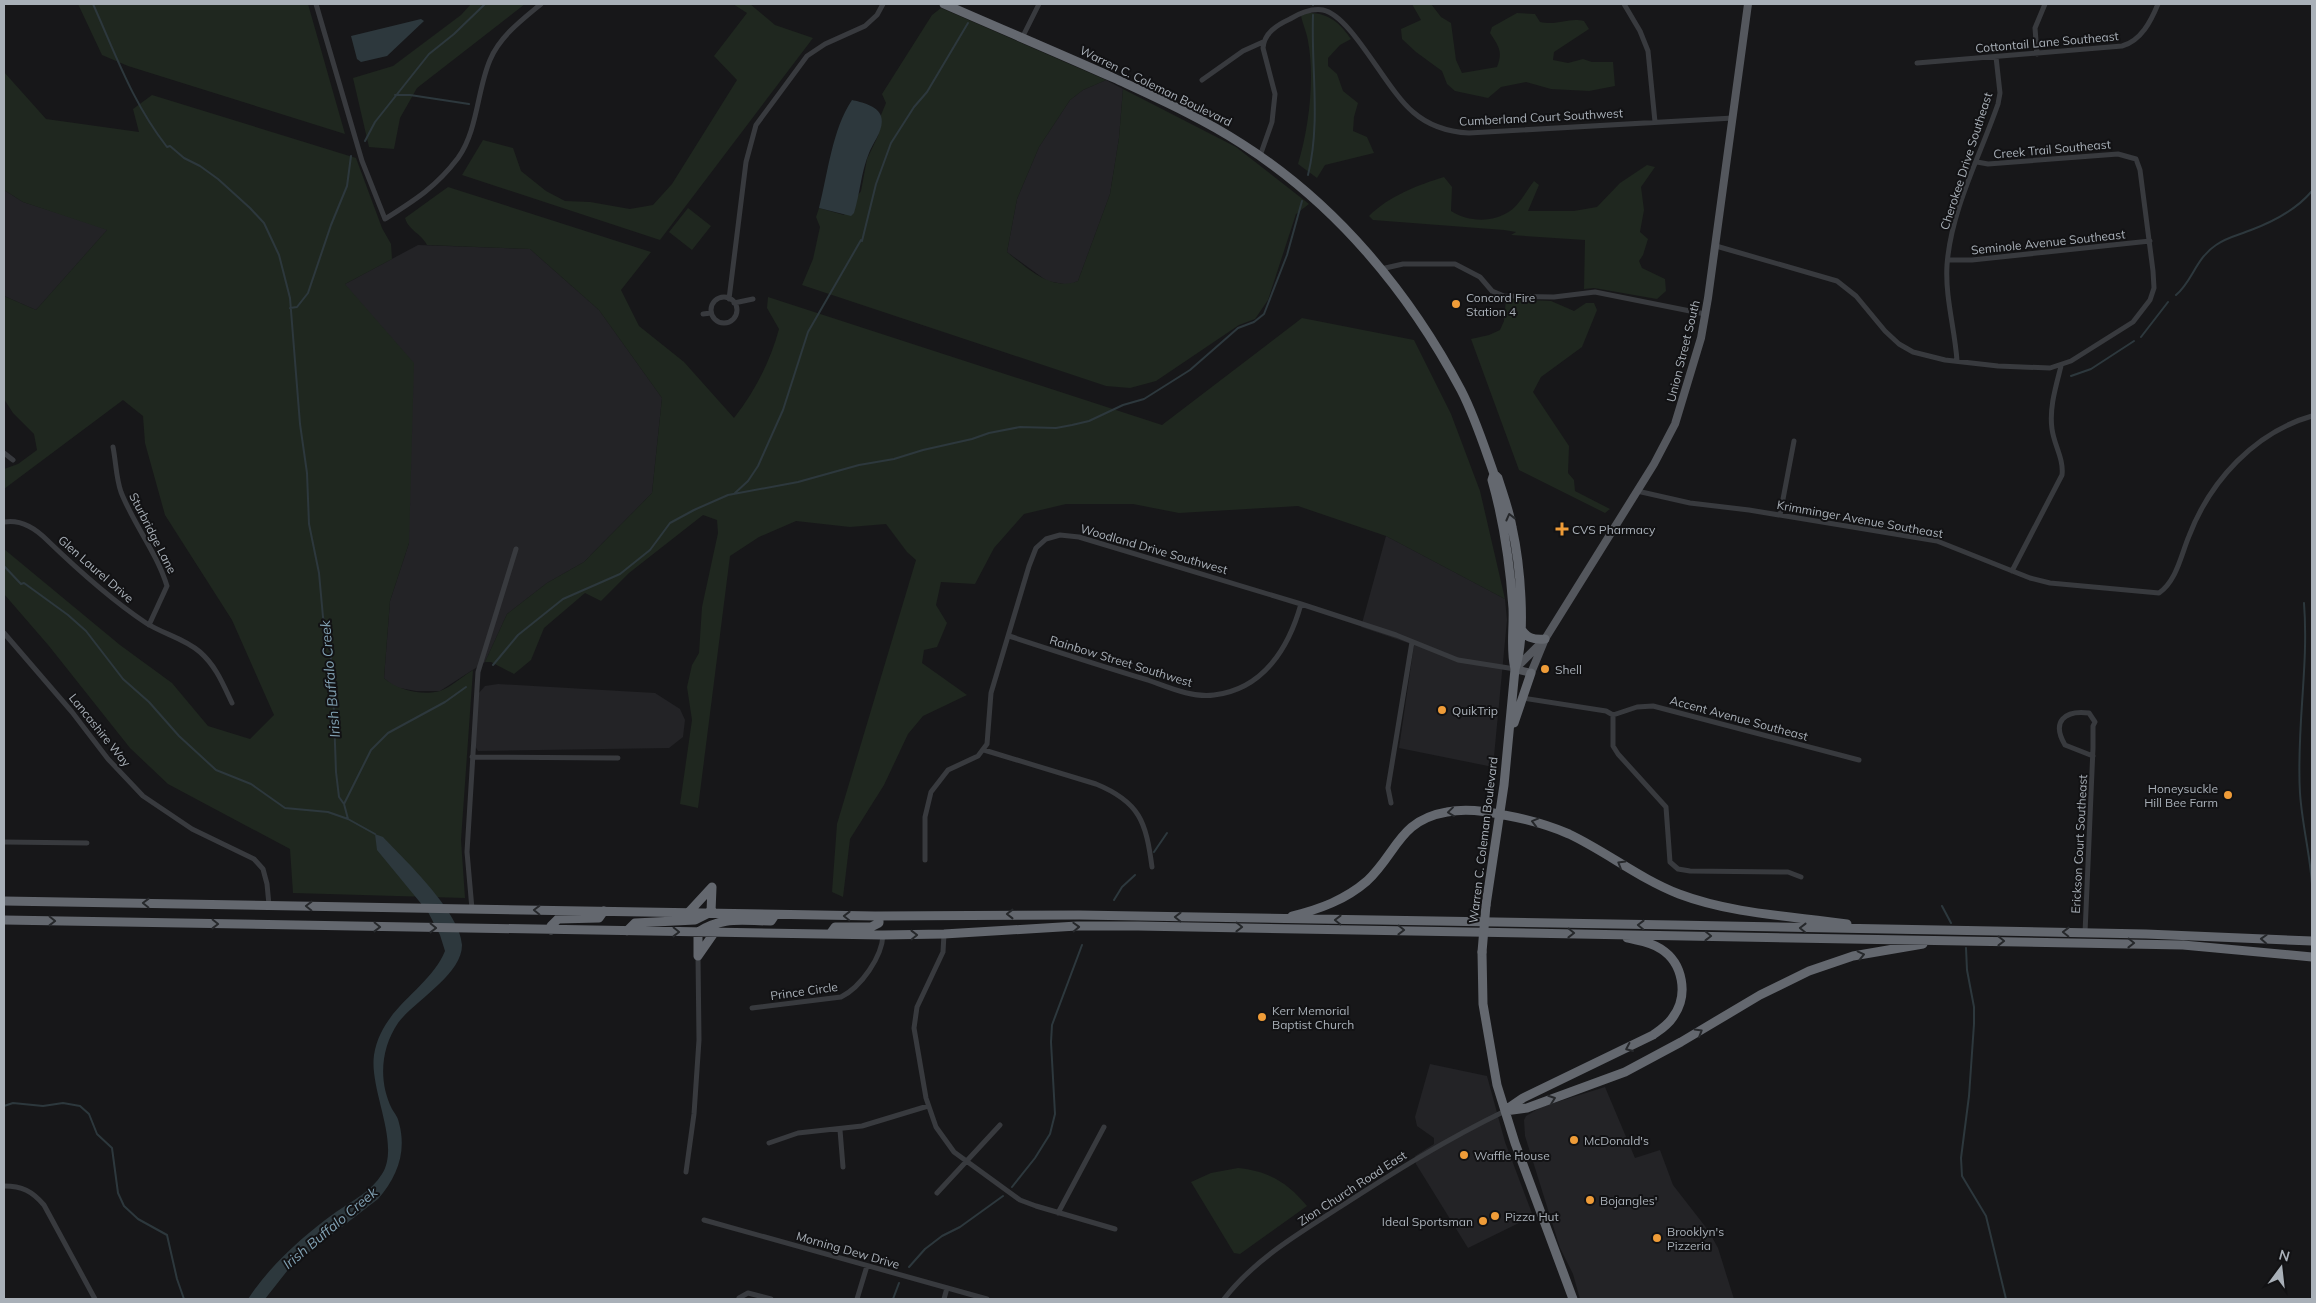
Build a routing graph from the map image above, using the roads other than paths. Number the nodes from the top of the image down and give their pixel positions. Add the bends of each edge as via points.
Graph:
1 (316, 4) edge
2 (541, 4) edge
3 (883, 4) edge
4 (944, 4) edge
5 (1039, 4) edge
6 (1624, 4) edge
7 (1748, 4) edge
8 (2045, 4) edge
9 (2158, 4) edge
10 (1022, 38) junction
11 (1264, 42) junction
12 (2037, 54) junction
13 (1996, 57) junction
14 (1917, 63) dead end
15 (1202, 80) dead end
16 (1733, 118) junction
17 (1655, 122) junction
18 (1260, 156) junction
19 (1977, 162) junction
20 (2150, 242) junction
21 (1716, 246) junction
22 (1948, 260) junction
23 (1381, 269) junction
24 (729, 299) junction
25 (753, 299) dead end
26 (734, 303) junction
27 (712, 313) junction
28 (703, 314) dead end
29 (1706, 314) junction
30 (1957, 361) junction
31 (2061, 366) junction
32 (2312, 416) edge
33 (1794, 441) dead end
34 (113, 447) dead end
35 (4, 454) edge
36 (13, 460) dead end
37 (1494, 474) junction
38 (1637, 491) junction
39 (1780, 515) junction
40 (4, 522) edge
41 (516, 549) dead end
42 (2012, 570) junction
43 (1301, 604) junction
44 (149, 625) junction
45 (1520, 627) junction
46 (4, 633) edge
47 (1009, 636) junction
48 (1545, 639) junction
49 (1412, 642) junction
50 (1515, 669) junction
51 (1531, 673) junction
52 (1522, 698) junction
53 (232, 703) dead end
54 (1613, 715) junction
55 (1508, 742) junction
56 (984, 750) junction
57 (2093, 756) junction
58 (472, 757) junction
59 (618, 758) dead end
60 (1859, 760) dead end
61 (1391, 803) dead end
62 (1499, 814) junction
63 (4, 842) edge
64 (87, 843) dead end
65 (925, 860) dead end
66 (1152, 867) dead end
67 (1801, 877) dead end
68 (4, 901) edge
69 (269, 905) junction
70 (472, 908) junction
71 (604, 911) junction
72 (711, 912) junction
73 (688, 913) junction
74 (776, 915) junction
75 (879, 916) junction
76 (1280, 919) junction
77 (4, 920) edge
78 (1887, 929) junction
79 (552, 930) junction
80 (627, 931) junction
81 (698, 932) junction
82 (714, 933) junction
83 (2085, 933) junction
84 (830, 934) junction
85 (944, 934) junction
86 (1606, 934) junction
87 (883, 935) junction
88 (1953, 940) junction
89 (2312, 941) edge
90 (698, 956) junction
91 (2312, 957) edge
92 (752, 1008) dead end
93 (928, 1106) junction
94 (1505, 1111) junction
95 (1000, 1125) dead end
96 (1104, 1127) dead end
97 (840, 1130) junction
98 (769, 1144) dead end
99 (966, 1162) junction
100 (843, 1167) dead end
101 (686, 1172) dead end
102 (4, 1186) edge
103 (938, 1193) dead end
104 (1058, 1213) junction
105 (704, 1220) dead end
106 (1115, 1229) dead end
107 (867, 1266) junction
108 (947, 1288) junction
109 (739, 1298) dead end
110 (95, 1299) edge
111 (771, 1299) edge
112 (857, 1299) edge
113 (944, 1299) edge
114 (987, 1299) edge
115 (1224, 1299) edge
116 (1573, 1299) edge

1 - 2 street via 362,161 386,219 431,189 459,156 474,121 490,59 512,28
3 - 24 street via 865,26 807,56 756,125 746,162
4 - 10 highway, Warren C. Coleman Boulevard
5 - 10 street
6 - 17 street via 1648,51
7 - 16 main road, Union Street South
8 - 12 street via 2035,28
9 - 12 street, Cottontail Lane Southeast via 2146,28 2129,44
10 - 18 highway, Warren C. Coleman Boulevard via 1182,111
11 - 15 street via 1243,51
11 - 17 street, Cumberland Court Southwest via 1271,31 1304,12 1326,11 1346,25 1412,112 1435,126 1458,132
11 - 18 street via 1275,94 1272,122
12 - 13 street, Cottontail Lane Southeast
13 - 14 street, Cottontail Lane Southeast
13 - 19 street, Cherokee Drive Southeast via 2000,93
16 - 17 street, Cumberland Court Southwest
16 - 21 main road, Union Street South
18 - 23 highway, Warren C. Coleman Boulevard via 1335,218
19 - 20 street, Creek Trail Southeast via 1988,164 2118,154 2136,159
19 - 22 street, Cherokee Drive Southeast via 1958,211
20 - 22 street, Seminole Avenue Southeast
20 - 31 street via 2154,288 2147,307 2133,322
21 - 29 main road, Union Street South
21 - 30 street via 1837,281 1856,296 1900,344 1923,355
22 - 30 street, Cherokee Drive Southeast via 1948,293
23 - 29 street via 1403,264 1455,264 1480,277 1492,291 1504,296 1554,297 1595,292
23 - 37 highway, Warren C. Coleman Boulevard via 1417,316 1460,390
24 - 26 street
24 - 27 street via 717,300 712,306
25 - 26 street
26 - 27 street via 736,314 729,322 717,321
27 - 28 street
29 - 38 main road, Union Street South via 1675,422
30 - 31 street via 2040,369
31 - 42 street via 2051,418 2062,475
32 - 42 street, Krimminger Avenue Southeast via 2276,431 2235,463 2198,516 2172,578 2159,593 2067,586 2030,578
33 - 39 street
34 - 44 street, Sturbridge Lane via 120,490 162,569 167,586
35 - 36 street
45 -> 37 highway, Warren C. Coleman Boulevard via 1512,527 1498,478
37 - 50 highway, Warren C. Coleman Boulevard via 1492,480 1508,551 1513,612 1511,655
38 - 39 street, Krimminger Avenue Southeast via 1690,503
38 - 48 main road, Union Street South
39 - 42 street, Krimminger Avenue Southeast via 1938,541
40 - 44 street, Glen Laurel Drive via 21,522 38,532 106,594
41 - 58 street via 478,672
43 - 47 street, Rainbow Street Southwest via 1291,634 1270,667 1247,683 1216,695 1185,692
43 - 47 street, Woodland Drive Southwest via 1109,545 1060,536 1046,539 1034,553
43 - 49 street, Woodland Drive Southwest
44 - 53 street, Glen Laurel Drive via 175,636 199,652 216,670
45 - 48 highway via 1528,637
45 - 50 highway, Warren C. Coleman Boulevard
46 - 69 street, Lancashire Way via 108,759 143,796 192,829 254,859 263,869
47 - 56 street, Woodland Drive Southwest via 991,693 988,738
48 - 50 main road, Union Street South
48 - 51 main road, Union Street South
49 - 50 street, Woodland Drive Southwest via 1467,663
49 - 61 street via 1388,788
50 - 51 main road
50 - 55 highway, Warren C. Coleman Boulevard
51 - 52 highway
52 - 54 street via 1606,711
52 - 55 highway
54 - 60 street, Accent Avenue Southeast via 1637,707 1653,706
54 - 67 street via 1613,746 1666,807 1669,855 1674,866 1690,871 1788,872
55 - 62 highway, Warren C. Coleman Boulevard
56 - 65 street via 948,770 931,792 925,817
56 - 66 street via 1096,784 1129,803 1136,809 1145,830
57 - 57 street, Erickson Court Southeast via 2093,716 2082,712 2060,720 2064,745
57 - 83 street, Erickson Court Southeast
58 - 59 street
58 - 70 street via 467,852
62 -> 76 highway via 1448,811 1419,822 1406,831 1368,880 1354,891 1322,908
78 -> 62 highway via 1750,912 1700,901 1656,884 1556,829
62 - 94 highway, Warren C. Coleman Boulevard, bridge via 1482,952 1488,1035
63 - 64 street
69 -> 68 highway
70 -> 69 highway
71 -> 70 highway
71 - 73 highway
71 - 79 highway via 598,918 558,919 551,926
72 - 73 highway
72 - 73 highway via 712,887
72 - 74 highway
72 - 80 highway via 695,920 635,923
75 -> 74 highway
74 - 81 highway via 771,921 712,923
76 -> 75 highway via 1007,914
75 - 84 highway via 879,923 871,927 836,927
78 -> 76 highway
77 -> 79 highway
83 -> 78 highway
79 - 80 highway
80 -> 81 highway
81 - 82 highway
81 - 90 highway
82 - 84 highway
82 - 90 highway
89 -> 83 highway
84 - 87 highway
85 -> 86 highway via 1103,926
87 -> 85 highway
85 - 93 street via 941,957 914,1018
86 -> 88 highway
86 -> 94 highway via 1647,942 1669,955 1680,973 1682,984 1682,995 1674,1016 1653,1035 1522,1098
87 - 92 street, Prince Circle via 877,956 849,993 841,997
88 -> 91 highway via 2182,945
94 -> 88 highway via 1527,1108 1625,1072 1768,991 1823,966 1880,950
90 - 101 street via 699,1040
93 - 97 street
93 - 99 street via 945,1142
94 - 115 street, Zion Church Road East via 1398,1169 1276,1249 1246,1273
94 - 116 highway, Warren C. Coleman Boulevard
95 - 99 street
96 - 104 street
97 - 98 street via 798,1133
97 - 100 street
99 - 103 street
99 - 104 street via 1020,1200
102 - 110 street via 17,1187 36,1195
104 - 106 street
105 - 107 street, Morning Dew Drive
107 - 108 street, Morning Dew Drive
107 - 112 street
108 - 113 street
108 - 114 street, Morning Dew Drive
109 - 111 street via 748,1293

